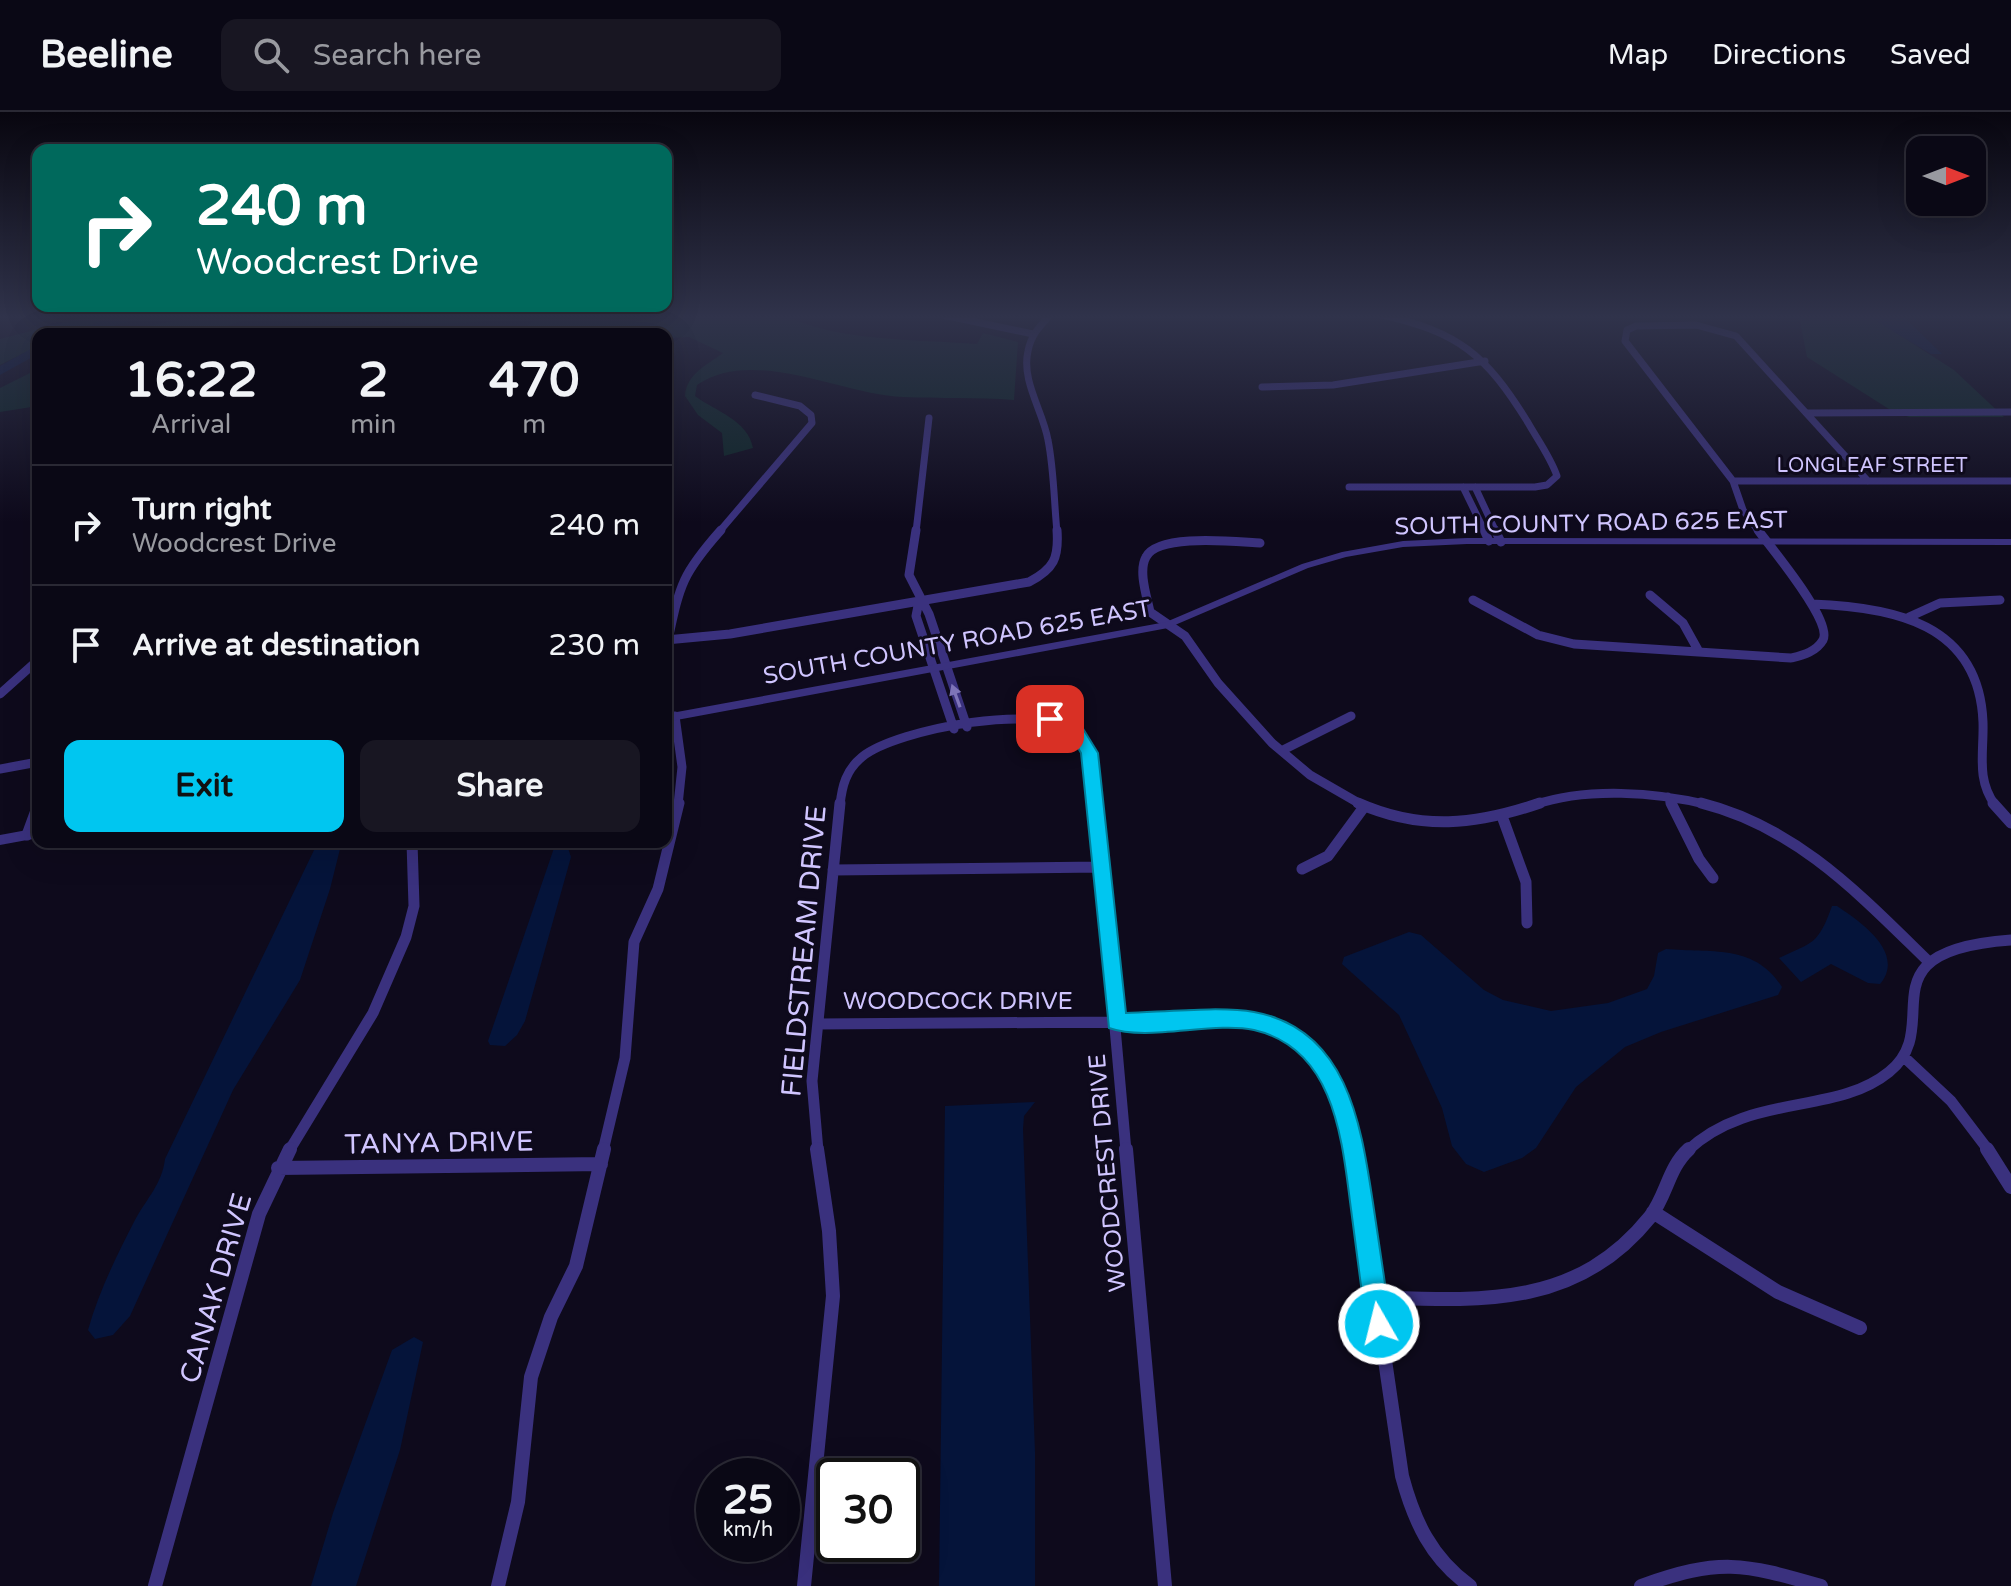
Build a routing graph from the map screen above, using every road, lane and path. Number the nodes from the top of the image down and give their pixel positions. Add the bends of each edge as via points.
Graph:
1 (1030, 384) edge
2 (1341, 384) edge
3 (1505, 384) edge
4 (1658, 384) edge
5 (1782, 384) edge
6 (1262, 387) dead end
7 (755, 395) dead end
8 (2011, 412) edge
9 (1808, 413) junction
10 (929, 418) dead end
11 (1733, 481) junction
12 (1868, 481) junction
13 (2011, 481) edge
14 (1349, 487) dead end
15 (1463, 487) junction
16 (1475, 487) junction
17 (1489, 541) junction
18 (1501, 542) junction
19 (1766, 542) junction
20 (2011, 542) edge
21 (1260, 543) dead end
22 (1650, 595) dead end
23 (1473, 600) dead end
24 (2000, 600) dead end
25 (919, 601) junction
26 (1812, 604) junction
27 (1909, 617) junction
28 (672, 619) edge
29 (1168, 625) junction
30 (672, 640) edge
31 (1698, 650) junction
32 (32, 665) edge
33 (945, 666) junction
34 (932, 668) junction
35 (0, 694) edge
36 (1351, 716) dead end
37 (672, 717) edge
38 (672, 725) edge
39 (960, 728) junction
40 (1283, 750) junction
41 (32, 763) edge
42 (0, 769) edge
43 (1668, 797) junction
44 (1364, 807) junction
45 (1502, 816) junction
46 (2011, 823) edge
47 (672, 832) edge
48 (32, 834) edge
49 (0, 840) edge
50 (412, 848) edge
51 (668, 848) edge
52 (1100, 867) junction
53 (1302, 869) dead end
54 (833, 870) junction
55 (1713, 878) dead end
56 (1527, 923) dead end
57 (2011, 940) edge
58 (1929, 962) junction
59 (1116, 1022) junction
60 (818, 1024) junction
61 (1904, 1057) junction
62 (601, 1164) junction
63 (278, 1168) junction
64 (2011, 1187) edge
65 (1653, 1212) junction
66 (1375, 1297) junction
67 (1860, 1328) dead end
68 (1460, 1583) edge
69 (155, 1586) edge
70 (498, 1586) edge
71 (804, 1586) edge
72 (1165, 1586) edge
73 (1641, 1586) edge
74 (1821, 1586) edge

1 - 25 street via 1049,444 1057,563 1029,582
2 - 6 street
3 - 16 street via 1556,472 1552,483 1540,487
4 - 11 street
5 - 9 street
7 - 28 street via 800,406 812,423 690,565
8 - 9 street
9 - 12 street
10 - 25 street via 909,575
11 - 12 street, LONGLEAF STREET
11 - 19 street via 1743,510
12 - 13 street, LONGLEAF STREET
14 - 15 street
15 - 16 street
15 - 17 street
16 - 18 street
17 - 18 street, SOUTH COUNTY ROAD 625 EAST
17 - 29 street, SOUTH COUNTY ROAD 625 EAST via 1424,542 1345,554
18 - 19 street, SOUTH COUNTY ROAD 625 EAST
19 - 20 street, SOUTH COUNTY ROAD 625 EAST
19 - 26 street
21 - 29 street via 1170,542 1154,547 1144,565 1150,612
22 - 31 street via 1683,623
23 - 31 street via 1561,642
24 - 27 street via 1936,604
25 - 30 street
25 - 33 street via 929,614
25 - 34 street via 916,616
26 - 27 street via 1862,605
26 - 31 street via 1824,635 1816,649 1803,656
27 - 46 street via 1950,642 1972,666 1983,713 1980,778
29 - 33 street, SOUTH COUNTY ROAD 625 EAST
29 - 40 street via 1184,633 1223,690
32 - 35 street
33 - 34 street, SOUTH COUNTY ROAD 625 EAST
39 -> 33 street
34 - 37 street, SOUTH COUNTY ROAD 625 EAST
34 - 39 street
36 - 40 street
38 - 47 street via 682,767
39 - 52 street, WOODCREST DRIVE via 1038,717 1076,732 1090,753
39 - 54 street, FIELDSTREAM DRIVE via 886,744 854,765 842,786
40 - 44 street via 1322,785
41 - 42 street
43 - 45 street via 1568,796
43 - 55 street
43 - 58 street via 1731,809 1792,837
44 - 45 street via 1433,824
44 - 53 street via 1328,856
45 - 56 street via 1525,883
48 - 49 street
50 - 63 street, CANAK DRIVE via 414,906 394,969 373,1013
51 - 62 street via 658,889 634,942 627,1046
52 - 54 street
52 - 59 street, WOODCREST DRIVE
54 - 60 street, FIELDSTREAM DRIVE
57 - 58 street via 1961,947
58 - 61 street via 1913,988 1914,1021
59 - 60 street, WOODCOCK DRIVE
59 - 66 street, WOODCOCK DRIVE via 1253,1021 1293,1036 1315,1056 1333,1082 1351,1127
59 - 72 street, WOODCREST DRIVE
60 - 71 street, FIELDSTREAM DRIVE via 812,1112 833,1296
61 - 64 street via 1964,1112
61 - 65 street via 1874,1083 1762,1109 1708,1134 1669,1172
62 - 63 street, TANYA DRIVE
62 - 70 street via 576,1266 551,1317 531,1377 518,1502
63 - 69 street, CANAK DRIVE via 249,1239
65 - 66 street via 1604,1261 1547,1291 1482,1301
65 - 67 street via 1773,1292
66 - 68 street, WOODCOCK DRIVE via 1402,1479 1422,1534
73 - 74 street via 1703,1566 1751,1565

